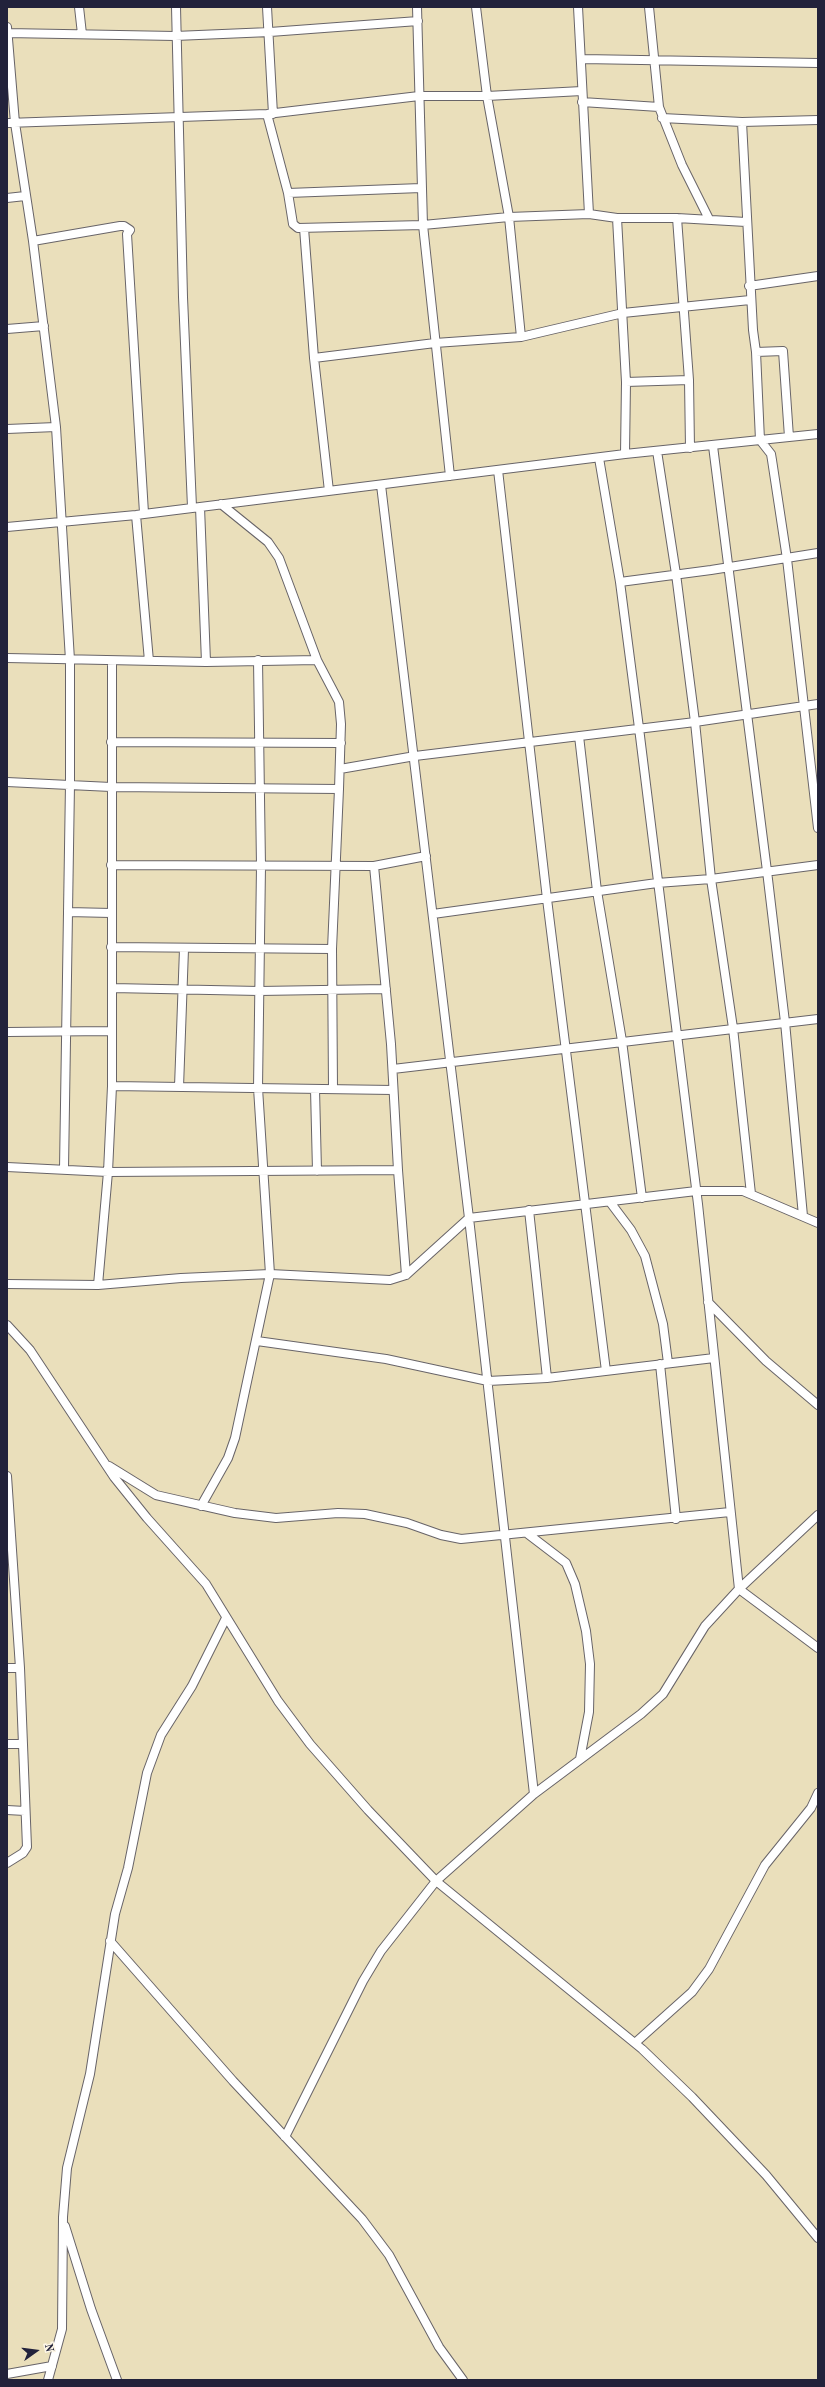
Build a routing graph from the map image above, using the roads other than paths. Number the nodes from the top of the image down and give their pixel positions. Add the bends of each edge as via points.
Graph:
1 (79, 7) edge
2 (176, 7) edge
3 (267, 7) edge
4 (417, 7) edge
5 (476, 7) edge
6 (578, 7) edge
7 (649, 7) edge
8 (418, 22) junction
9 (7, 31) edge
10 (270, 32) junction
11 (82, 34) junction
12 (175, 36) junction
13 (582, 58) junction
14 (656, 61) junction
15 (818, 63) edge
16 (582, 91) junction
17 (419, 96) junction
18 (487, 96) junction
19 (582, 102) junction
20 (659, 107) junction
21 (270, 114) junction
22 (179, 117) junction
23 (662, 118) junction
24 (818, 120) edge
25 (742, 122) junction
26 (11, 123) edge
27 (421, 188) junction
28 (288, 193) junction
29 (25, 196) junction
30 (7, 198) edge
31 (589, 214) junction
32 (509, 217) junction
33 (616, 218) junction
34 (677, 218) junction
35 (709, 219) junction
36 (746, 222) junction
37 (423, 225) junction
38 (304, 228) junction
39 (33, 241) junction
40 (818, 276) edge
41 (749, 286) junction
42 (750, 300) junction
43 (684, 306) junction
44 (623, 313) junction
45 (44, 326) junction
46 (7, 329) edge
47 (520, 337) junction
48 (435, 343) junction
49 (756, 352) junction
50 (314, 358) junction
51 (689, 380) junction
52 (626, 382) junction
53 (56, 427) junction
54 (7, 429) edge
55 (818, 434) edge
56 (789, 437) junction
57 (760, 440) junction
58 (713, 446) junction
59 (690, 448) junction
60 (657, 451) junction
61 (625, 454) junction
62 (599, 458) junction
63 (498, 470) junction
64 (450, 476) junction
65 (381, 485) junction
66 (329, 491) junction
67 (221, 504) junction
68 (196, 507) junction
69 (144, 513) junction
70 (136, 515) junction
71 (60, 523) junction
72 (7, 527) edge
73 (818, 553) edge
74 (787, 559) junction
75 (730, 566) junction
76 (676, 574) junction
77 (620, 582) junction
78 (7, 658) edge
79 (70, 660) junction
80 (258, 660) junction
81 (318, 660) junction
82 (112, 661) junction
83 (149, 661) junction
84 (206, 662) junction
85 (818, 704) edge
86 (802, 707) junction
87 (746, 715) junction
88 (695, 722) junction
89 (639, 728) junction
90 (579, 736) junction
91 (111, 742) junction
92 (530, 742) junction
93 (259, 743) junction
94 (341, 744) junction
95 (415, 756) junction
96 (340, 769) junction
97 (7, 782) edge
98 (70, 784) junction
99 (111, 787) junction
100 (260, 788) junction
101 (340, 789) junction
102 (818, 828) edge
103 (426, 856) junction
104 (111, 865) junction
105 (335, 865) junction
106 (818, 865) edge
107 (261, 866) junction
108 (374, 866) junction
109 (767, 871) junction
110 (711, 878) junction
111 (657, 883) junction
112 (597, 891) junction
113 (547, 899) junction
114 (68, 912) junction
115 (111, 912) junction
116 (433, 914) junction
117 (111, 947) junction
118 (184, 949) junction
119 (259, 949) junction
120 (332, 949) junction
121 (112, 988) junction
122 (386, 989) junction
123 (183, 990) junction
124 (331, 990) junction
125 (259, 991) junction
126 (818, 1020) edge
127 (785, 1022) junction
128 (733, 1028) junction
129 (67, 1031) junction
130 (111, 1031) junction
131 (7, 1032) edge
132 (676, 1034) junction
133 (622, 1041) junction
134 (567, 1048) junction
135 (450, 1062) junction
136 (393, 1069) junction
137 (112, 1086) junction
138 (179, 1087) junction
139 (258, 1088) junction
140 (315, 1089) junction
141 (333, 1089) junction
142 (393, 1090) junction
143 (7, 1167) edge
144 (64, 1169) junction
145 (398, 1170) junction
146 (317, 1171) junction
147 (108, 1172) junction
148 (264, 1172) junction
149 (696, 1191) junction
150 (751, 1194) junction
151 (642, 1198) junction
152 (610, 1202) junction
153 (586, 1204) junction
154 (529, 1210) junction
155 (803, 1216) junction
156 (469, 1218) junction
157 (818, 1223) edge
158 (270, 1274) junction
159 (406, 1275) junction
160 (7, 1284) edge
161 (98, 1284) junction
162 (708, 1302) junction
163 (7, 1325) edge
164 (257, 1341) junction
165 (714, 1358) junction
166 (664, 1364) junction
167 (606, 1371) junction
168 (547, 1378) junction
169 (488, 1381) junction
170 (818, 1404) edge
171 (105, 1463) junction
172 (7, 1476) edge
173 (201, 1506) junction
174 (730, 1512) junction
175 (818, 1515) edge
176 (676, 1519) junction
177 (528, 1534) junction
178 (506, 1536) junction
179 (11, 1580) edge
180 (739, 1589) junction
181 (226, 1618) junction
182 (818, 1648) edge
183 (7, 1668) edge
184 (20, 1668) junction
185 (7, 1744) edge
186 (23, 1744) junction
187 (580, 1759) junction
188 (818, 1793) edge
189 (534, 1794) junction
190 (7, 1810) edge
191 (25, 1811) junction
192 (7, 1863) edge
193 (436, 1881) junction
194 (110, 1941) junction
195 (635, 2043) junction
196 (285, 2137) junction
197 (63, 2217) junction
198 (818, 2238) edge
199 (52, 2366) junction
200 (7, 2374) edge
201 (48, 2380) edge
202 (117, 2380) edge
203 (463, 2380) edge

1 - 11 street
2 - 12 street
3 - 10 street
4 - 8 street
5 - 18 street
6 - 13 street
7 - 14 street
8 - 10 street
8 - 17 street
9 - 11 street
9 - 26 street
10 - 12 street
10 - 21 street
11 - 12 street
12 - 22 street
13 - 14 street
13 - 16 street
14 - 15 street
14 - 20 street
16 - 18 street
16 - 19 street
17 - 18 street
17 - 21 street
17 - 27 street
18 - 32 street
19 - 20 street
19 - 31 street
20 - 23 street
21 - 22 street
21 - 28 street
22 - 26 street
22 - 68 street via 183,298
23 - 25 street
23 - 35 street via 682,166
24 - 25 street
25 - 36 street
26 - 29 street
27 - 28 street
27 - 37 street
28 - 38 street via 293,224 295,227
29 - 30 street
29 - 39 street
31 - 32 street
31 - 33 street
32 - 37 street
32 - 47 street
33 - 34 street
33 - 44 street
34 - 35 street
34 - 43 street
35 - 36 street
36 - 41 street
37 - 38 street
37 - 48 street
38 - 50 street
39 - 45 street
39 - 69 street via 120,226 130,230 127,234
40 - 41 street
41 - 42 street
42 - 43 street
42 - 49 street
43 - 44 street
43 - 51 street
44 - 47 street
44 - 52 street
45 - 46 street
45 - 53 street
47 - 48 street
48 - 50 street
48 - 64 street via 448,437
49 - 56 street via 783,351
49 - 57 street
50 - 66 street
51 - 52 street
51 - 59 street
52 - 61 street
53 - 54 street
53 - 71 street
55 - 56 street
56 - 57 street
57 - 58 street
57 - 74 street via 771,454
58 - 59 street
58 - 75 street
59 - 60 street
60 - 61 street
60 - 76 street
61 - 62 street
62 - 63 street
62 - 77 street
63 - 64 street
63 - 92 street
64 - 65 street
65 - 66 street
65 - 95 street
66 - 67 street
67 - 68 street
67 - 81 street via 268,542 279,558
68 - 69 street
68 - 84 street
69 - 70 street
70 - 71 street
70 - 83 street
71 - 72 street
71 - 79 street
73 - 74 street
74 - 75 street
74 - 86 street
75 - 76 street
75 - 87 street
76 - 77 street
76 - 88 street
77 - 89 street
78 - 79 street
79 - 82 street
79 - 98 street
80 - 81 street
80 - 84 street
80 - 93 street
81 - 94 street via 340,702
82 - 83 street
82 - 91 street
83 - 84 street
85 - 86 street
86 - 87 street
86 - 102 street
87 - 88 street
87 - 109 street
88 - 89 street
88 - 110 street
89 - 90 street
89 - 111 street
90 - 92 street
90 - 112 street
91 - 93 street
91 - 99 street
92 - 95 street
92 - 113 street
93 - 94 street
93 - 100 street
94 - 96 street
95 - 96 street
95 - 103 street
96 - 101 street
97 - 98 street
98 - 99 street
98 - 114 street
99 - 100 street
99 - 104 street
100 - 101 street
100 - 107 street
101 - 105 street
103 - 108 street
103 - 116 street
104 - 107 street
104 - 115 street
105 - 107 street
105 - 108 street
105 - 120 street
106 - 109 street
107 - 119 street
108 - 122 street
109 - 110 street
109 - 127 street
110 - 111 street
110 - 128 street
111 - 112 street
111 - 132 street
112 - 113 street
112 - 133 street
113 - 116 street
113 - 134 street
114 - 115 street
114 - 129 street
115 - 117 street
116 - 135 street
117 - 118 street
117 - 121 street
118 - 119 street
118 - 123 street
119 - 120 street
119 - 125 street
120 - 124 street
121 - 123 street
121 - 130 street
122 - 124 street
122 - 136 street
123 - 125 street
123 - 138 street
124 - 125 street
124 - 141 street
125 - 139 street
126 - 127 street
127 - 128 street
127 - 155 street
128 - 132 street
128 - 150 street
129 - 130 street
129 - 131 street
129 - 144 street
130 - 137 street
132 - 133 street
132 - 149 street
133 - 134 street
133 - 151 street
134 - 135 street
134 - 153 street
135 - 136 street
135 - 156 street
136 - 142 street
137 - 138 street
137 - 147 street
138 - 139 street
139 - 140 street
139 - 148 street
140 - 141 street
140 - 146 street
141 - 142 street
142 - 145 street
143 - 144 street
144 - 147 street
145 - 146 street
145 - 159 street
146 - 148 street
147 - 148 street
147 - 161 street
148 - 158 street
149 - 150 street via 732,1190
149 - 151 street
149 - 162 street
150 - 155 street
151 - 152 street
152 - 153 street
152 - 166 street via 631,1230 645,1256 663,1324
153 - 154 street
153 - 167 street
154 - 156 street
154 - 168 street
155 - 157 street
156 - 159 street
156 - 169 street
158 - 159 street via 381,1280
158 - 161 street
158 - 164 street
160 - 161 street
162 - 165 street
162 - 170 street via 766,1361
163 - 171 street via 30,1350
164 - 169 street via 386,1359
164 - 173 street via 235,1438 228,1458
165 - 166 street
165 - 174 street
166 - 167 street
166 - 176 street
167 - 168 street
168 - 169 street
169 - 178 street
171 - 173 street via 156,1495
171 - 181 street via 147,1518 202,1580
172 - 179 street
173 - 178 street via 252,1517 365,1514 407,1523 441,1536 461,1539
174 - 176 street
174 - 180 street
175 - 180 street
176 - 177 street
177 - 178 street
177 - 187 street via 566,1563 575,1584 586,1631 590,1664 589,1712
178 - 189 street
179 - 184 street
180 - 182 street
180 - 187 street via 705,1626 662,1694 641,1714
181 - 193 street via 278,1701 310,1744
181 - 194 street via 192,1686 161,1735 147,1773
183 - 184 street
184 - 186 street
185 - 186 street
186 - 191 street
187 - 189 street
188 - 195 street via 811,1808 765,1865 710,1969 692,1992
189 - 193 street
190 - 191 street
191 - 192 street via 27,1847 23,1853
193 - 195 street
193 - 196 street via 381,1951 363,1981
194 - 196 street
194 - 197 street via 90,2074 67,2168
195 - 198 street via 692,2097 766,2174
196 - 203 street via 362,2219 389,2255 439,2347
197 - 199 street via 62,2329
197 - 202 street
199 - 200 street
199 - 201 street

